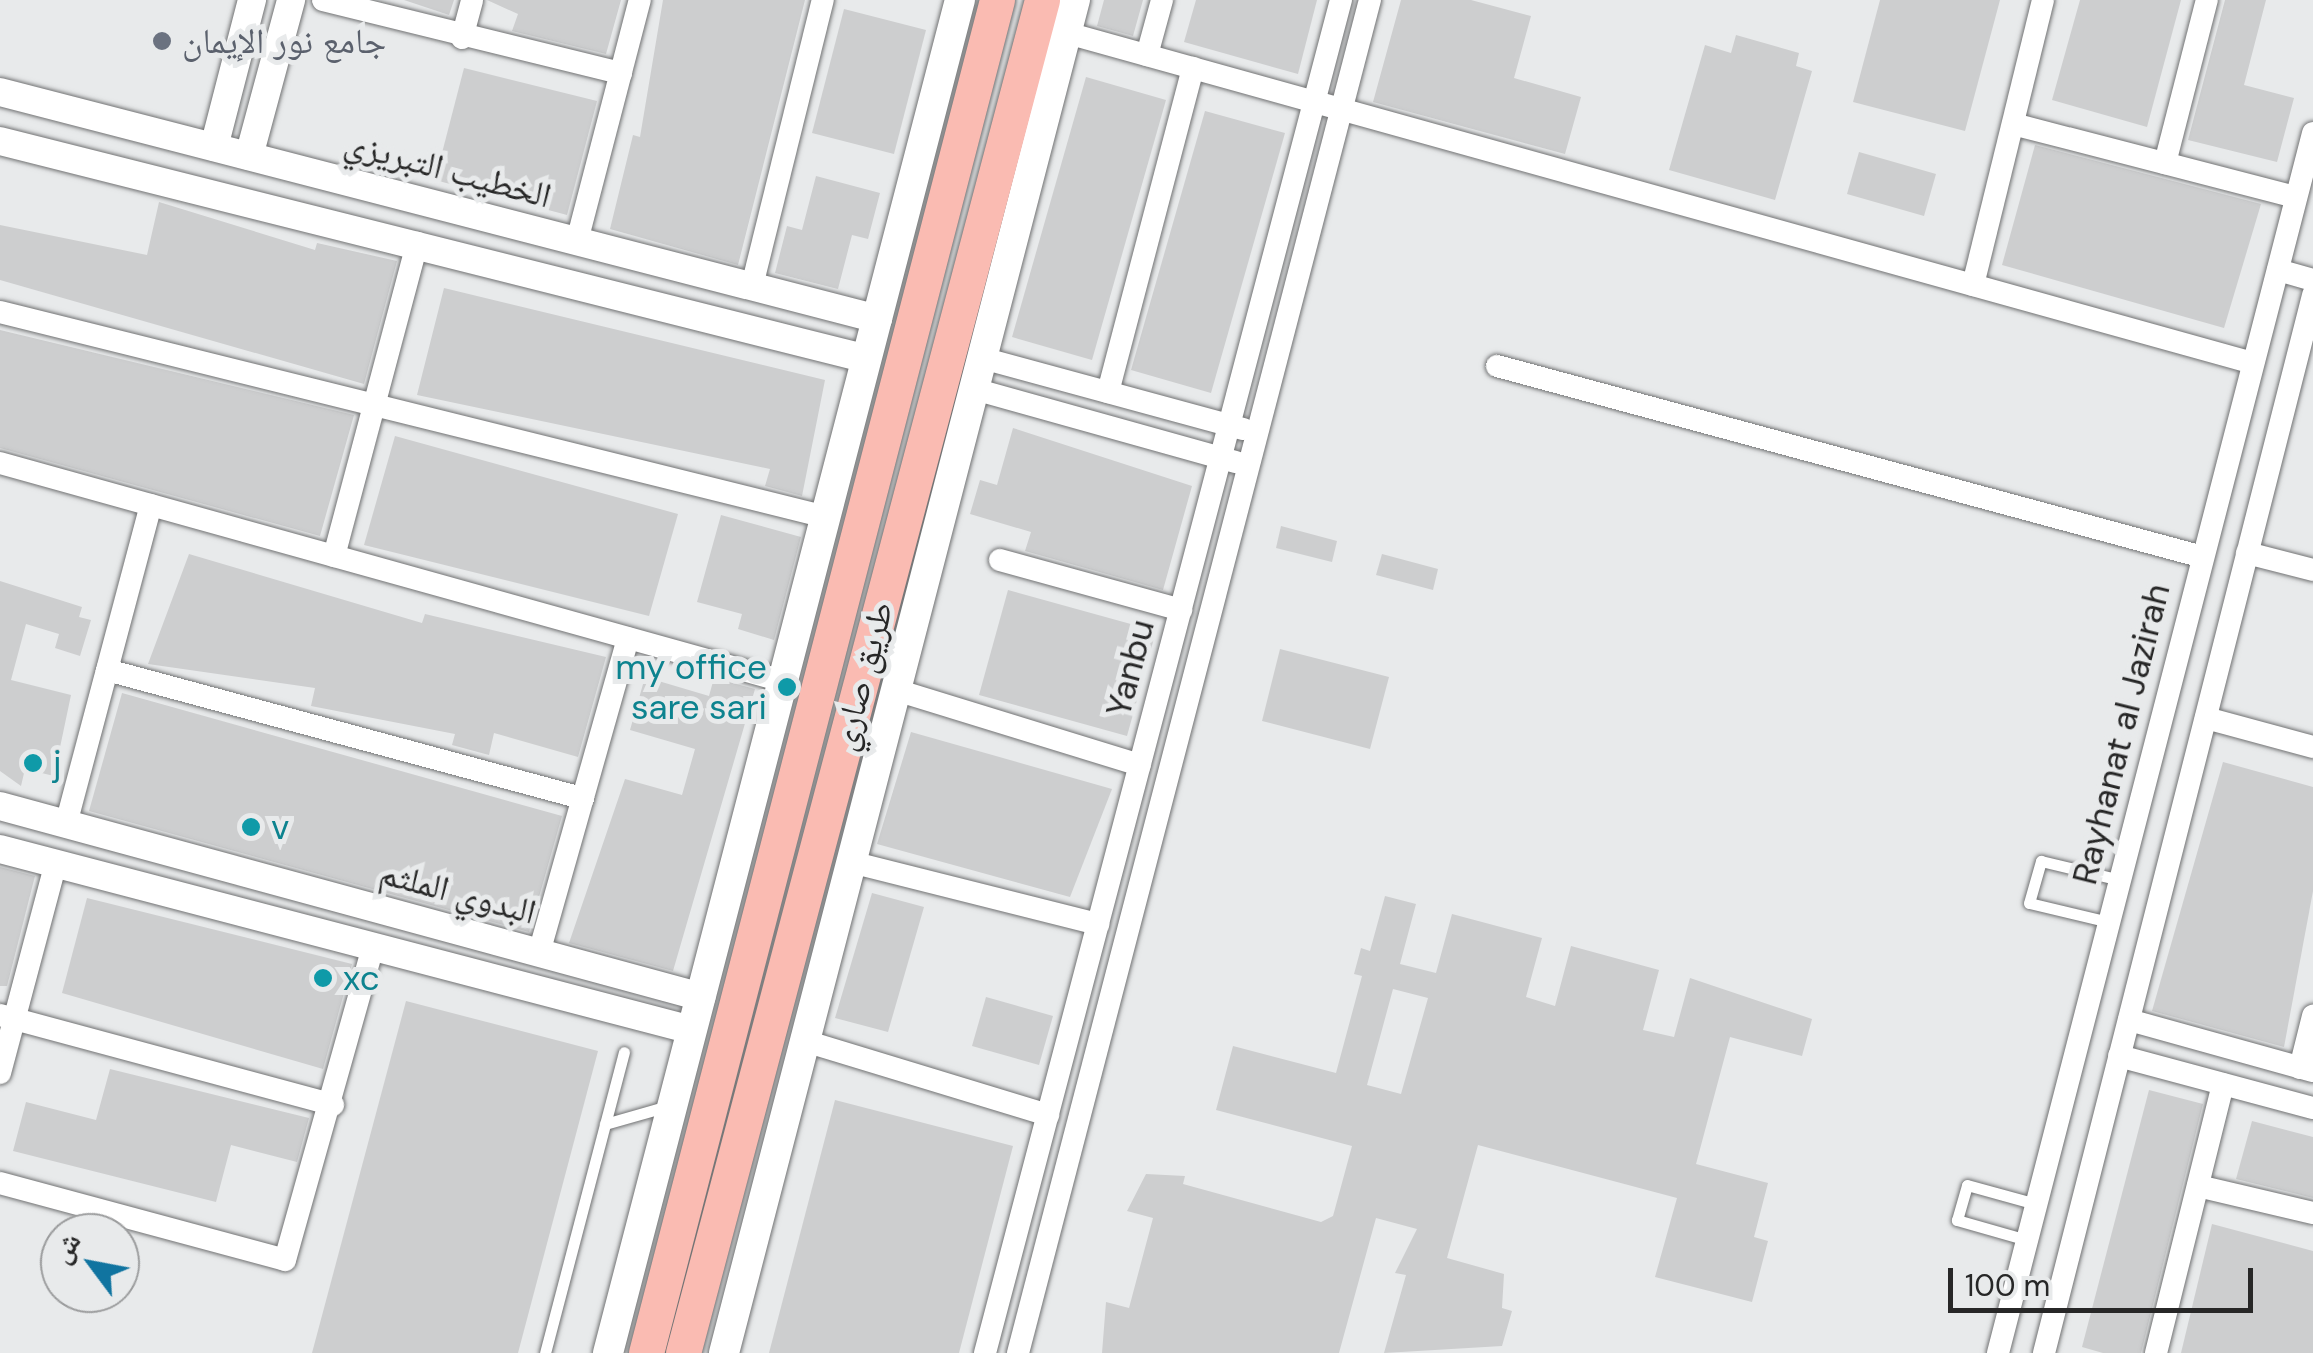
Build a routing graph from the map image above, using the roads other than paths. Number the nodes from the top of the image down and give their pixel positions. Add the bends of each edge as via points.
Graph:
1 (252, 0) edge
2 (291, 0) edge
3 (323, 0) edge
4 (472, 0) edge
5 (640, 0) edge
6 (824, 0) edge
7 (996, 0) edge
8 (1042, 0) edge
9 (1075, 0) edge
10 (1162, 0) edge
11 (1342, 0) edge
12 (1370, 0) edge
13 (2043, 0) edge
14 (2207, 0) edge
15 (957, 1) edge
16 (1067, 33) junction
17 (462, 38) junction
18 (1147, 56) junction
19 (1193, 68) junction
20 (621, 74) junction
21 (0, 92) edge
22 (1314, 102) junction
23 (1342, 110) junction
24 (2012, 124) junction
25 (2313, 133) edge
26 (0, 141) edge
27 (214, 147) junction
28 (249, 156) junction
29 (2164, 163) junction
30 (2296, 197) junction
31 (577, 241) junction
32 (416, 243) junction
33 (2278, 270) junction
34 (2313, 280) edge
35 (1973, 285) junction
36 (752, 286) junction
37 (2313, 295) edge
38 (0, 312) edge
39 (878, 319) junction
40 (982, 358) junction
41 (867, 360) junction
42 (2253, 363) junction
43 (1497, 366) dead end
44 (974, 389) junction
45 (2289, 390) junction
46 (1108, 392) junction
47 (2313, 396) edge
48 (375, 404) junction
49 (1230, 425) junction
50 (1258, 433) junction
51 (1221, 458) junction
52 (0, 463) edge
53 (1249, 466) junction
54 (152, 505) junction
55 (826, 517) junction
56 (2247, 553) junction
57 (334, 556) junction
58 (2203, 557) junction
59 (1000, 560) dead end
60 (2313, 570) edge
61 (1181, 610) junction
62 (628, 638) junction
63 (107, 670) junction
64 (783, 681) junction
65 (896, 690) junction
66 (2206, 718) junction
67 (2313, 747) edge
68 (1140, 765) junction
69 (583, 798) junction
70 (0, 806) edge
71 (66, 824) junction
72 (0, 849) edge
73 (195, 859) junction
74 (56, 862) junction
75 (851, 862) junction
76 (2120, 880) junction
77 (187, 896) junction
78 (2109, 922) junction
79 (1098, 924) junction
80 (373, 946) junction
81 (540, 953) junction
82 (701, 997) junction
83 (7, 1016) edge
84 (2313, 1016) edge
85 (2128, 1020) junction
86 (692, 1030) junction
87 (808, 1042) junction
88 (624, 1052) dead end
89 (2120, 1056) junction
90 (2307, 1070) edge
91 (0, 1072) edge
92 (2223, 1084) junction
93 (334, 1104) junction
94 (673, 1105) junction
95 (2313, 1108) edge
96 (1048, 1115) junction
97 (605, 1124) junction
98 (0, 1183) edge
99 (2198, 1186) junction
100 (2036, 1204) junction
101 (2313, 1213) edge
102 (2027, 1240) junction
103 (545, 1353) edge
104 (608, 1353) edge
105 (646, 1353) edge
106 (683, 1353) edge
107 (724, 1353) edge
108 (985, 1353) edge
109 (1018, 1353) edge
110 (1998, 1353) edge
111 (2046, 1353) edge
112 (2156, 1353) edge

1 - 27 street
2 - 28 street
3 - 17 street
4 - 17 street
5 - 20 street
6 - 36 street
7 - 105 main road, طريق صاري
8 - 106 main road, طريق صاري
9 - 16 main road
10 - 18 street
11 - 22 street, Yanbu
12 - 23 street, Yanbu
13 - 24 street
14 - 29 street
15 - 39 main road
16 - 18 street
16 - 40 main road
17 - 20 street
18 - 19 street
19 - 22 street
19 - 46 street
20 - 31 street
21 - 27 street, الخطيب التبريزي
22 - 23 street
22 - 49 street, Yanbu
23 - 35 street
23 - 50 street, Yanbu
24 - 29 street
24 - 35 street
25 - 30 street, Rayhanat al Jazirah
26 - 32 street
27 - 28 street, الخطيب التبريزي
28 - 31 street, الخطيب التبريزي
29 - 30 street
30 - 33 street, Rayhanat al Jazirah
31 - 36 street, الخطيب التبريزي
32 - 41 street
32 - 48 street
33 - 34 street
33 - 42 street, Rayhanat al Jazirah
35 - 42 street
36 - 39 street, الخطيب التبريزي
37 - 45 street
38 - 48 street
39 - 41 main road
40 - 44 main road
40 - 46 street
41 - 55 main road
42 - 58 street, Rayhanat al Jazirah
43 - 58 street
44 - 51 street
44 - 65 main road
45 - 47 street
45 - 56 street
46 - 49 street
48 - 55 street
48 - 57 street
49 - 50 street
49 - 51 street, Yanbu
50 - 53 street, Yanbu
51 - 53 street
51 - 61 street, Yanbu
52 - 54 street
53 - 109 street, Yanbu
54 - 57 street
54 - 63 street
55 - 64 main road
56 - 60 street
56 - 66 street
57 - 62 street
58 - 76 street, Rayhanat al Jazirah
59 - 61 street
61 - 68 street, Yanbu
62 - 64 street
62 - 69 street
63 - 69 street
63 - 71 street
64 - 82 main road
65 - 68 street
65 - 75 main road
66 - 67 street
66 - 85 street
68 - 79 street, Yanbu
69 - 81 street
70 - 71 street, البدوي الملثم
71 - 73 street, البدوي الملثم
72 - 74 street, البدوي الملثم
73 - 77 street
73 - 81 street, البدوي الملثم
74 - 77 street, البدوي الملثم
74 - 83 street
75 - 79 street
75 - 87 main road
76 - 78 street, Rayhanat al Jazirah
76 - 78 lane via 2042,861 2029,903
77 - 80 street, البدوي الملثم
78 - 100 street, Rayhanat al Jazirah
79 - 96 street, Yanbu
80 - 86 street, البدوي الملثم
80 - 93 street
81 - 82 street, البدوي الملثم
82 - 86 main road
83 - 91 street
83 - 93 street
84 - 90 street
85 - 89 street
85 - 90 street
86 - 94 main road
87 - 96 street
87 - 107 main road
88 - 97 lane
89 - 92 street
89 - 111 street
92 - 95 street
92 - 99 street
93 - 98 street via 285,1260
94 - 97 lane
94 - 104 main road
96 - 108 street, Yanbu
97 - 103 lane
99 - 101 street
99 - 112 street
100 - 102 street, Rayhanat al Jazirah
100 - 102 lane via 1967,1185 1957,1220
102 - 110 street, Rayhanat al Jazirah

